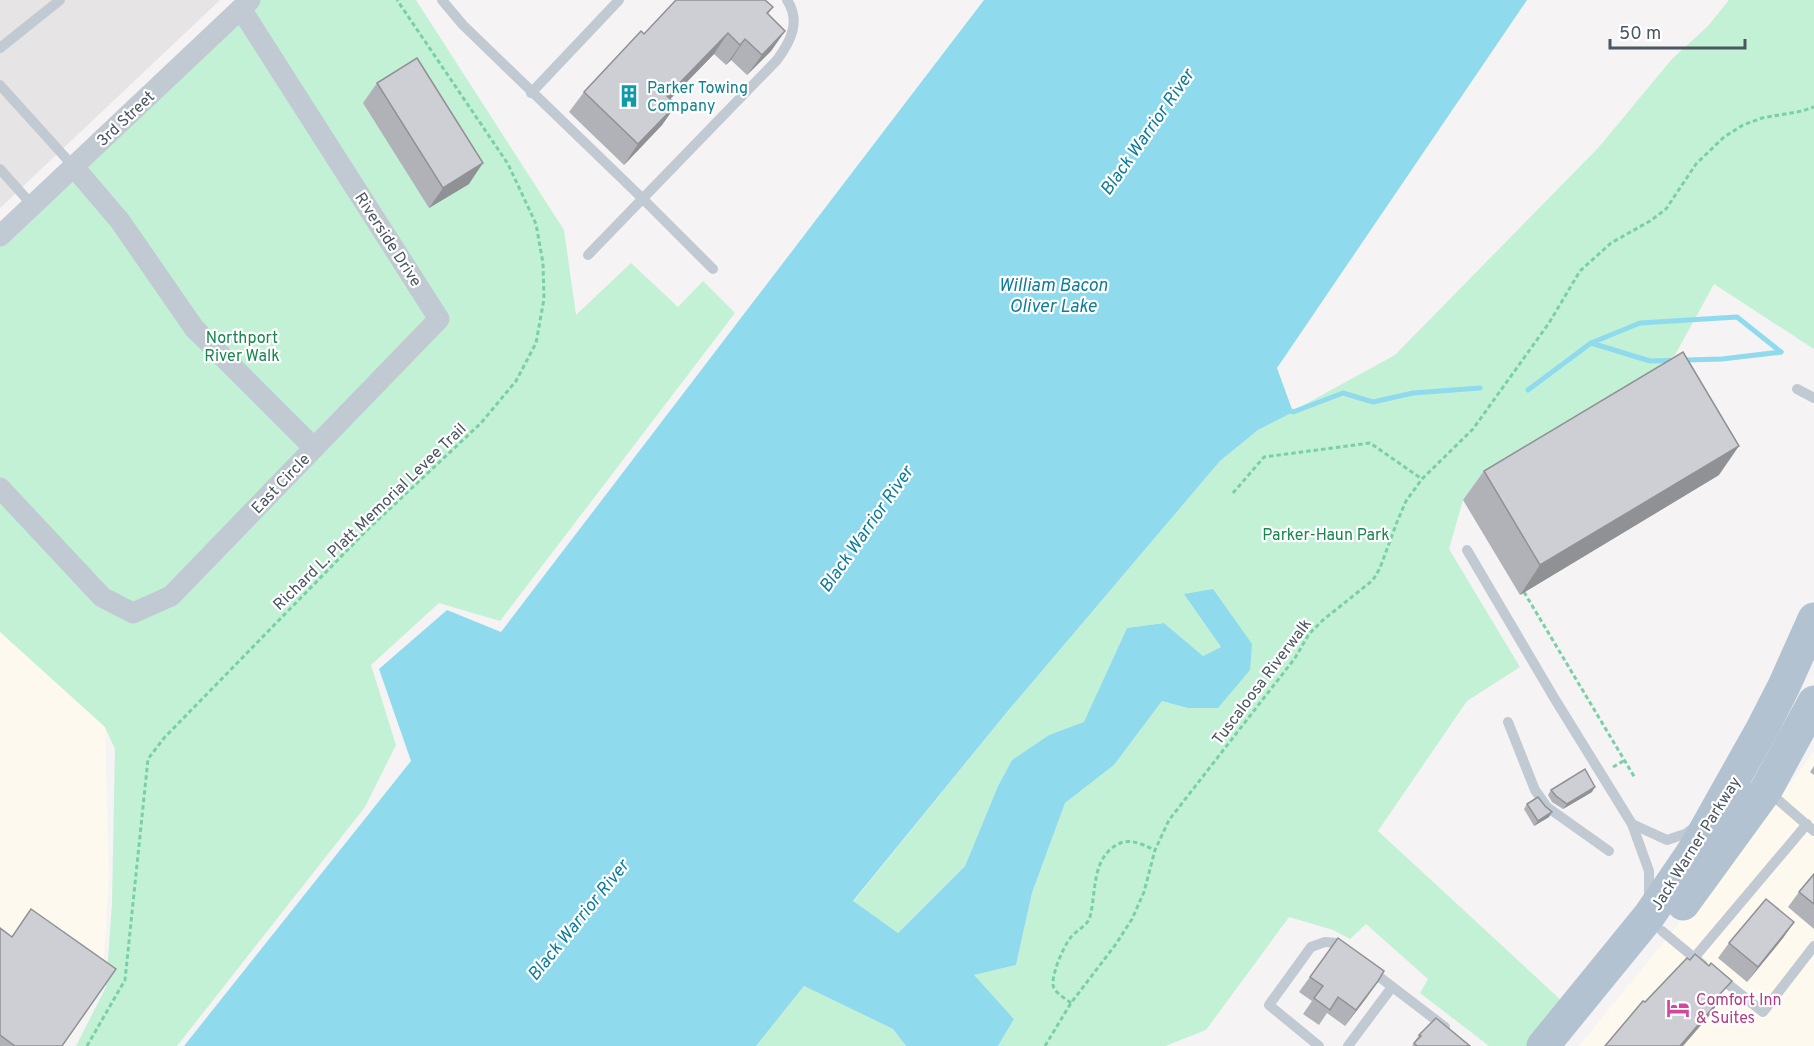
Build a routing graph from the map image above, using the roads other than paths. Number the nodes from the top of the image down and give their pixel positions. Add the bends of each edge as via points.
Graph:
1 (60, 0) edge
2 (442, 0) edge
3 (619, 0) edge
4 (788, 0) edge
5 (242, 3) edge
6 (0, 48) edge
7 (0, 85) edge
8 (531, 93) junction
9 (74, 167) junction
10 (0, 169) edge
11 (642, 198) junction
12 (33, 206) junction
13 (0, 236) edge
14 (588, 255) dead end
15 (713, 269) dead end
16 (1797, 389) dead end
17 (1814, 398) edge
18 (314, 447) junction
19 (0, 488) edge
20 (1467, 550) dead end
21 (1814, 619) edge
22 (1814, 702) edge
23 (1508, 722) dead end
24 (1766, 790) junction
25 (1714, 815) junction
26 (1632, 824) junction
27 (1810, 827) edge
28 (1609, 851) dead end
29 (1655, 924) junction
30 (1814, 946) edge
31 (1355, 958) edge
32 (1694, 958) junction
33 (1364, 965) edge
34 (1392, 987) junction
35 (1452, 1033) edge
36 (1319, 1046) edge
37 (1348, 1046) edge
38 (1543, 1046) edge
39 (1570, 1046) edge

1 - 6 lane
2 - 8 lane
3 - 8 lane
4 - 11 lane via 795,18 793,31 777,60
5 - 9 street, 3rd Street
5 - 18 street, Riverside Drive via 439,319
7 - 9 lane
8 - 11 lane
9 - 12 street, 3rd Street
9 - 18 street, East Circle via 120,221 194,328
10 - 12 lane
11 - 14 lane
11 - 15 lane
12 - 13 street, 3rd Street
16 - 17 lane
18 - 19 street, East Circle via 171,596 133,613 102,597
20 - 26 lane
21 - 25 main road, Jack Warner Parkway via 1767,720
22 - 24 main road, Jack Warner Parkway
23 - 28 lane via 1535,790 1547,807
24 - 27 lane
24 - 29 main road, Jack Warner Parkway
25 - 26 lane via 1685,834 1667,840
25 - 29 main road, Jack Warner Parkway
26 - 29 lane via 1649,871
27 - 32 lane
29 - 32 lane
29 - 38 main road, Jack Warner Parkway
29 - 39 main road, Jack Warner Parkway
30 - 32 lane via 1763,1012
31 - 36 lane via 1336,943 1311,947 1269,1005
33 - 34 lane
34 - 35 lane
34 - 37 lane

